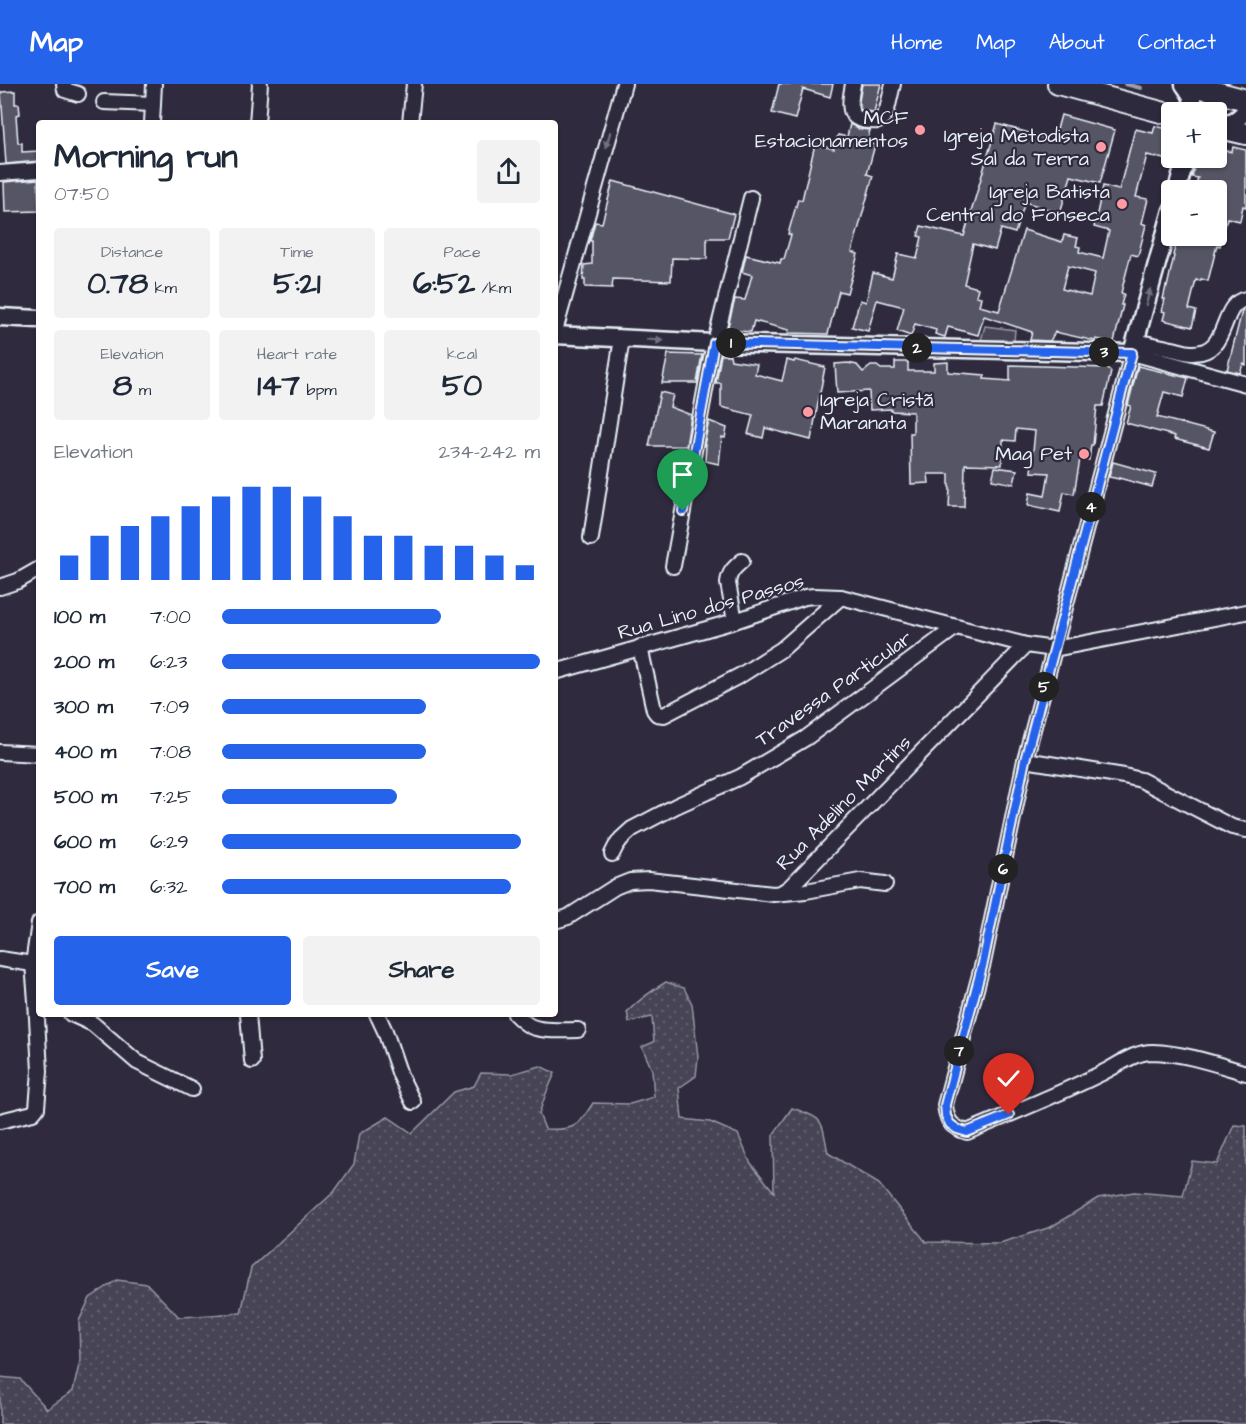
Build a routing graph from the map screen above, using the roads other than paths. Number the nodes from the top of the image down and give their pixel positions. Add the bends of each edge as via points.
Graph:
1 (64, 84) edge
2 (154, 84) edge
3 (260, 84) edge
4 (414, 84) edge
5 (624, 84) edge
6 (853, 84) edge
7 (893, 84) edge
8 (1058, 84) edge
9 (1083, 84) edge
10 (1191, 85) edge
11 (78, 94) dead end
12 (1246, 100) edge
13 (104, 102) dead end
14 (1192, 102) edge
15 (153, 104) junction
16 (1161, 105) edge
17 (1246, 110) edge
18 (1161, 112) edge
19 (152, 120) edge
20 (257, 120) edge
21 (410, 120) edge
22 (1227, 124) edge
23 (1227, 128) edge
24 (1246, 134) edge
25 (36, 170) edge
26 (0, 173) edge
27 (751, 198) dead end
28 (1162, 246) edge
29 (1246, 299) edge
30 (0, 317) edge
31 (36, 319) edge
32 (558, 322) edge
33 (558, 333) edge
34 (622, 338) junction
35 (714, 343) junction
36 (1134, 347) junction
37 (1246, 384) edge
38 (591, 538) dead end
39 (741, 561) dead end
40 (673, 566) dead end
41 (36, 571) edge
42 (0, 587) edge
43 (841, 597) junction
44 (1246, 612) edge
45 (735, 621) junction
46 (956, 627) junction
47 (1026, 645) junction
48 (640, 647) junction
49 (1054, 649) junction
50 (558, 671) edge
51 (0, 752) edge
52 (36, 754) edge
53 (1025, 760) junction
54 (1246, 830) edge
55 (612, 854) dead end
56 (885, 884) dead end
57 (781, 893) junction
58 (558, 920) edge
59 (0, 959) edge
60 (35, 970) edge
61 (38, 1017) edge
62 (78, 1017) edge
63 (248, 1017) edge
64 (378, 1017) edge
65 (518, 1017) edge
66 (578, 1030) dead end
67 (252, 1061) dead end
68 (1246, 1073) edge
69 (192, 1089) dead end
70 (413, 1102) dead end
71 (0, 1121) edge

1 - 11 street via 65,90
2 - 15 street
3 - 20 street
4 - 21 street
5 -> 32 street
6 - 7 street via 851,112 867,122 879,122 884,116
8 - 18 highway
9 - 16 street
10 - 12 highway
10 - 14 main road
13 - 15 street
15 - 19 street
17 - 22 main road
23 - 24 highway
25 - 26 street
27 - 35 street
36 -> 28 main road
29 - 36 street via 1229,312 1215,345 1204,352
30 - 31 main road
33 - 34 main road
34 -> 35 main road
34 - 38 street
35 - 36 main road
35 - 40 street
36 - 37 street
36 - 49 street
39 - 45 street via 728,578
41 - 42 street
43 - 45 street, Rua Lino dos Passos via 805,597
43 - 46 street, Rua Lino dos Passos
43 - 48 street via 782,649 664,715 654,710
44 - 49 street, Rua Lino dos Passos
45 - 48 street, Rua Lino dos Passos
46 - 47 street, Rua Lino dos Passos
46 - 55 street, Travessa Particular via 806,738 740,777 632,829
47 - 49 street, Rua Lino dos Passos
47 - 57 street, Rua Adelino Martins
48 - 50 street, Rua Lino dos Passos
49 - 53 street
51 - 52 street
53 - 54 street via 1141,780 1232,827
53 - 68 street via 983,963 945,1105 950,1124 967,1132 1150,1052
56 - 57 street via 860,881
57 - 58 street, Rua Adelino Martins via 630,881
59 - 60 street
61 - 71 street via 38,1108 33,1113
62 - 69 street via 93,1024 137,1062
63 - 67 street
64 - 70 street
65 - 66 street via 535,1028

